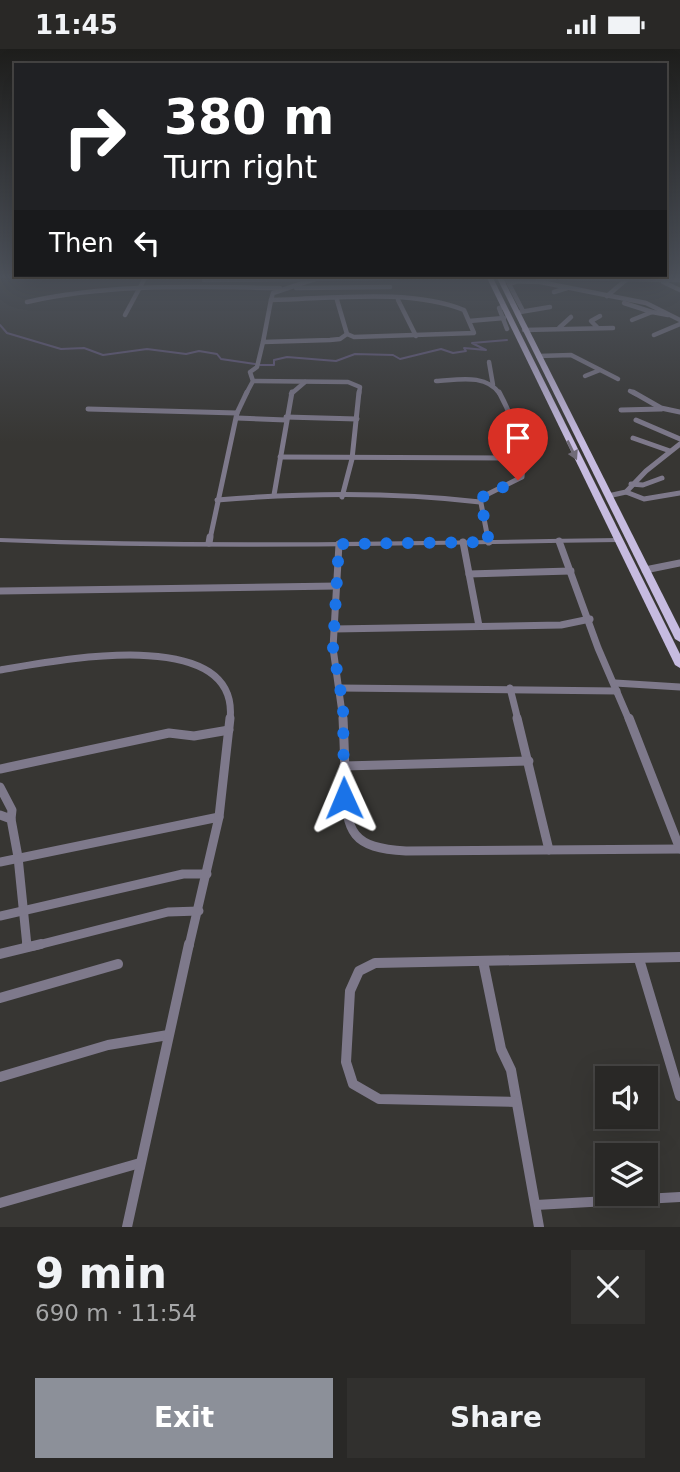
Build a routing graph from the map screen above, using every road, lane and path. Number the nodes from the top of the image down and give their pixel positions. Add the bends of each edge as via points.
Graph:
1 (266, 333) edge
2 (414, 333) edge
3 (474, 333) edge
4 (516, 333) edge
5 (526, 333) edge
6 (658, 333) edge
7 (347, 334) joint
8 (654, 335) dead end
9 (416, 336) junction
10 (359, 338) junction
11 (340, 339) junction
12 (264, 342) junction
13 (538, 356) junction
14 (489, 362) dead end
15 (600, 370) junction
16 (586, 376) dead end
17 (618, 379) dead end
18 (253, 381) junction
19 (436, 381) dead end
20 (305, 382) junction
21 (493, 385) junction
22 (630, 391) dead end
23 (661, 408) junction
24 (88, 409) dead end
25 (621, 410) dead end
26 (680, 412) edge
27 (237, 416) junction
28 (286, 419) junction
29 (357, 419) junction
30 (636, 421) dead end
31 (633, 438) dead end
32 (680, 441) edge
33 (670, 451) junction
34 (280, 457) junction
35 (522, 458) junction
36 (352, 459) junction
37 (662, 478) dead end
38 (631, 484) junction
39 (626, 492) junction
40 (680, 493) edge
41 (274, 495) junction
42 (608, 496) junction
43 (342, 497) junction
44 (217, 500) junction
45 (480, 502) junction
46 (0, 540) edge
47 (620, 540) junction
48 (559, 541) junction
49 (463, 542) junction
50 (489, 542) junction
51 (209, 543) junction
52 (339, 544) junction
53 (680, 563) edge
54 (645, 570) junction
55 (571, 572) junction
56 (469, 574) junction
57 (337, 586) junction
58 (0, 591) edge
59 (590, 619) junction
60 (479, 626) junction
61 (334, 629) junction
62 (680, 639) edge
63 (680, 665) edge
64 (0, 670) edge
65 (616, 687) junction
66 (680, 687) edge
67 (340, 688) junction
68 (510, 688) junction
69 (229, 730) junction
70 (529, 761) junction
71 (344, 765) junction
72 (0, 769) edge
73 (0, 787) edge
74 (0, 815) edge
75 (219, 817) junction
76 (11, 819) junction
77 (680, 849) edge
78 (549, 850) junction
79 (18, 857) junction
80 (0, 862) edge
81 (207, 874) junction
82 (24, 911) junction
83 (199, 911) junction
84 (0, 916) edge
85 (27, 947) junction
86 (0, 954) edge
87 (680, 957) edge
88 (639, 959) junction
89 (483, 961) junction
90 (118, 964) dead end
91 (0, 997) edge
92 (168, 1035) junction
93 (0, 1077) edge
94 (680, 1096) edge
95 (516, 1102) junction
96 (140, 1163) junction
97 (680, 1197) edge
98 (0, 1203) edge
99 (536, 1205) junction
100 (127, 1227) edge
101 (539, 1227) edge

1 - 12 street
2 - 9 street
3 - 9 street
4 -> 47 main road
5 - 13 main road
6 - 8 street
7 - 10 street
7 - 11 street
9 - 10 street
10 - 11 street
11 - 12 street
12 - 18 street via 257,367 250,372
13 - 15 street via 568,353
13 - 42 main road
14 - 21 street
15 - 16 street
15 - 17 street
18 - 20 street
18 - 27 street
19 - 21 street
20 - 28 street via 292,391
20 - 29 street via 356,383 360,387
21 - 35 street via 502,394
22 - 23 street
23 - 25 street
23 - 26 street
24 - 27 street
27 - 28 street
27 - 44 street
28 - 29 street
28 - 34 street
29 - 36 street
30 - 32 street
31 - 33 street
32 - 33 street
33 - 38 street
34 - 36 street
34 - 41 street
35 - 36 street
35 - 45 street via 522,477 483,495
36 - 43 street
37 - 38 street
38 - 39 street
39 - 40 street via 644,499
39 - 42 street
41 - 43 street
41 - 44 street
42 - 54 main road
43 - 45 street
44 - 51 street
45 - 50 street
46 - 51 street
47 - 48 street
47 - 63 main road
48 - 50 street
48 - 55 street
49 - 50 street
49 - 52 street
49 - 56 street
51 - 52 street
52 - 57 street
53 - 54 street
54 - 62 main road
55 - 56 street
55 - 59 street
56 - 60 street
57 - 58 street
57 - 61 street
59 - 60 street via 561,625
59 - 65 street
60 - 61 street
61 - 67 street
64 - 69 street via 153,654 184,659 210,669 226,684 232,701
65 - 66 street
65 - 68 street
65 - 77 street
67 - 68 street
67 - 71 street
68 - 70 street
69 - 72 street via 194,736 169,733
69 - 75 street
70 - 71 street
70 - 78 street
71 - 78 street via 349,827 366,846 406,851
73 - 76 street via 12,810
74 - 76 street
75 - 79 street
75 - 81 street
76 - 79 street
77 - 78 street
79 - 80 street
79 - 82 street
81 - 82 street via 183,874
81 - 83 street
82 - 84 street
82 - 85 street
83 - 85 street via 168,912
83 - 92 street
85 - 86 street
87 - 88 street
88 - 89 street
88 - 94 street
89 - 95 street
89 - 95 street via 375,963 359,971 350,991 346,1062 354,1084 379,1099
90 - 91 street
92 - 93 street via 108,1045
92 - 96 street
95 - 99 street
96 - 98 street
96 - 100 street
97 - 99 street
99 - 101 street

